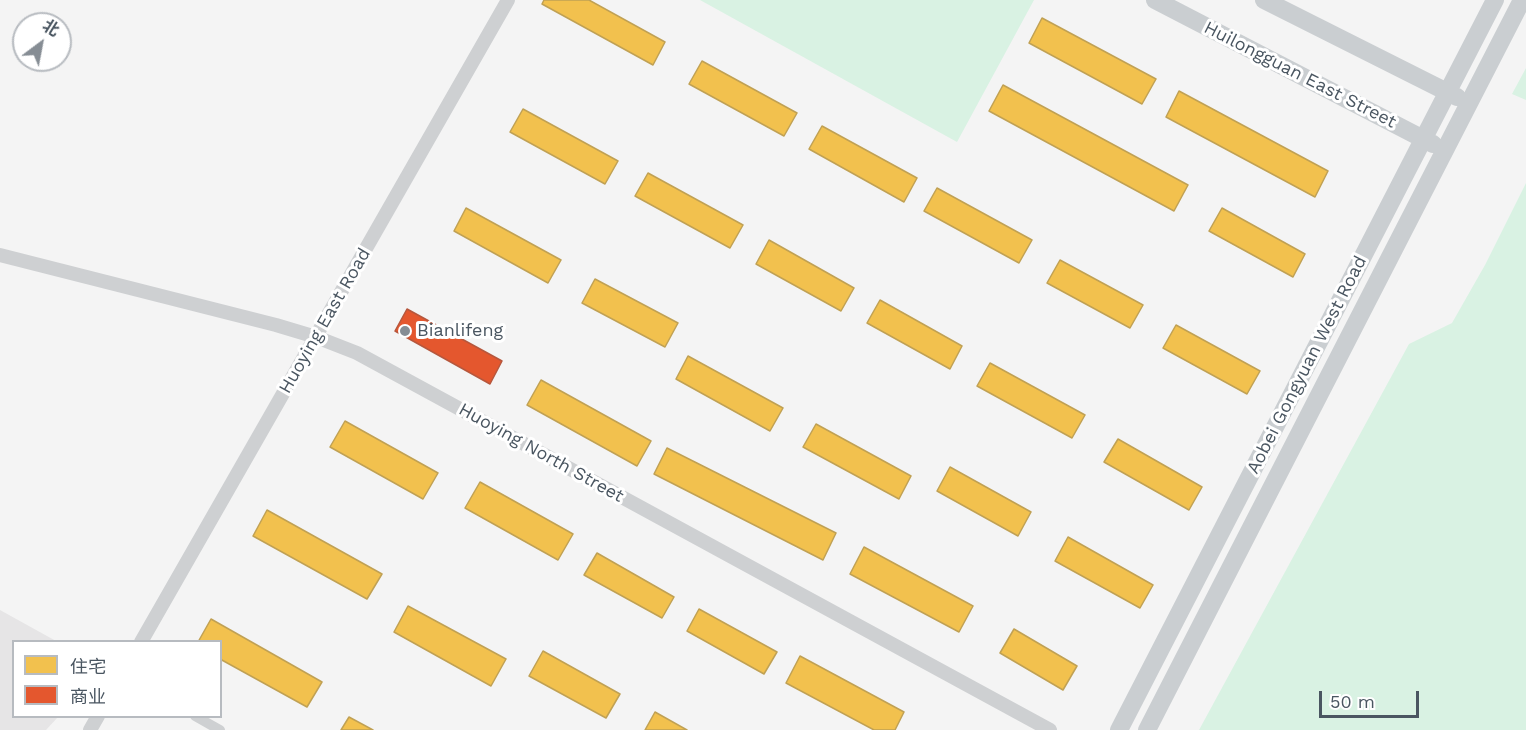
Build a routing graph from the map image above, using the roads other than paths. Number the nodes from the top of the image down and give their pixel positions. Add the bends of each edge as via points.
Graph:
1 (508, 0) edge
2 (1155, 0) edge
3 (1264, 0) edge
4 (1495, 0) edge
5 (1522, 0) edge
6 (1447, 93) junction
7 (1469, 104) junction
8 (1424, 139) junction
9 (1445, 150) junction
10 (0, 255) edge
11 (316, 337) junction
12 (142, 640) edge
13 (197, 718) edge
14 (220, 730) edge
15 (1050, 730) edge
16 (1119, 730) edge
17 (1147, 730) edge

1 - 11 street, Huoying East Road
2 - 8 main road, Huilongguan East Street
3 - 6 main road
4 - 6 main road, Aobei Gongyuan West Road
5 - 7 main road, Aobei Gongyuan West Road
6 - 7 main road
6 - 8 main road, Aobei Gongyuan West Road
7 - 9 main road, Aobei Gongyuan West Road
8 - 9 main road, Huilongguan East Street
8 - 16 main road, Aobei Gongyuan West Road
9 - 17 main road, Aobei Gongyuan West Road
10 - 11 street, Huoying North Street
11 - 12 street, Huoying East Road
11 - 15 street, Huoying North Street via 374,362
13 - 14 street

